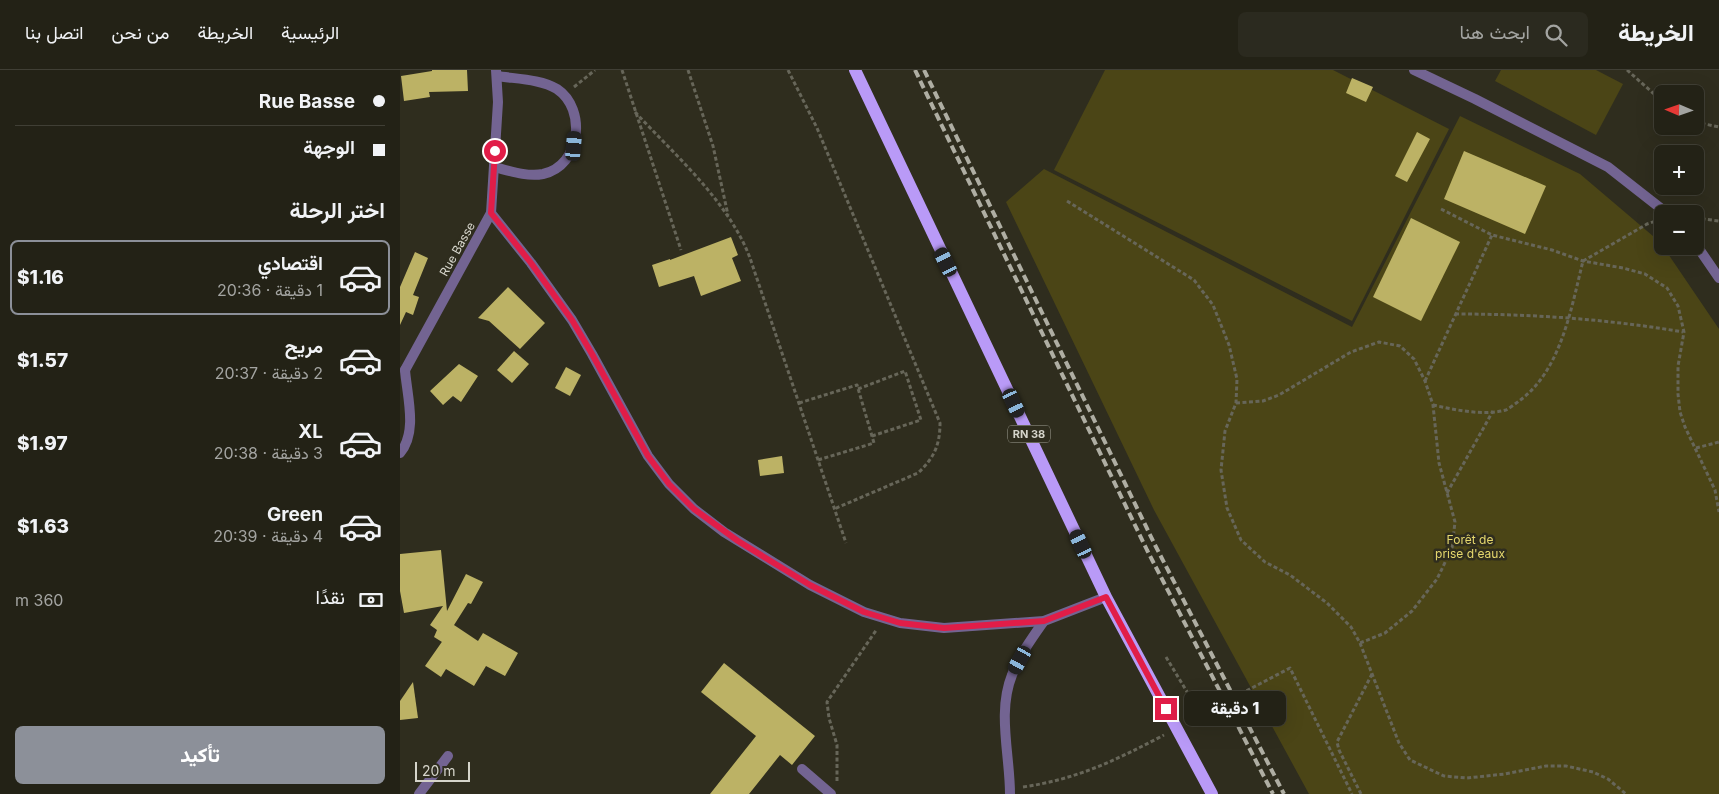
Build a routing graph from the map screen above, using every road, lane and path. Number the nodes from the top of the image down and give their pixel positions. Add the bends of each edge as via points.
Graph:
1 (595, 70) edge
2 (622, 70) edge
3 (688, 70) edge
4 (788, 70) edge
5 (855, 70) edge
6 (1414, 70) edge
7 (1627, 70) edge
8 (497, 73) edge
9 (1654, 94) edge
10 (564, 95) junction
11 (635, 112) junction
12 (1704, 124) edge
13 (1719, 127) edge
14 (494, 168) junction
15 (1067, 201) dead end
16 (1657, 205) edge
17 (1440, 209) dead end
18 (491, 213) junction
19 (728, 215) junction
20 (1704, 219) edge
21 (1719, 221) edge
22 (1654, 222) edge
23 (1492, 235) junction
24 (681, 250) dead end
25 (1703, 255) edge
26 (1583, 261) junction
27 (1719, 278) edge
28 (1455, 314) junction
29 (1570, 317) junction
30 (1684, 332) junction
31 (403, 369) edge
32 (1425, 381) junction
33 (858, 389) junction
34 (798, 403) junction
35 (1236, 403) junction
36 (1433, 405) junction
37 (1493, 411) junction
38 (872, 436) junction
39 (1719, 442) edge
40 (1696, 448) junction
41 (400, 453) edge
42 (818, 460) junction
43 (1447, 493) junction
44 (834, 509) junction
45 (1719, 512) edge
46 (846, 543) dead end
47 (1106, 597) junction
48 (883, 618) junction
49 (1044, 621) junction
50 (1360, 643) junction
51 (1166, 657) dead end
52 (1372, 673) junction
53 (1201, 715) junction
54 (1184, 724) dead end
55 (1167, 733) dead end
56 (448, 756) dead end
57 (802, 769) dead end
58 (834, 791) edge
59 (1010, 792) edge
60 (419, 794) edge
61 (1212, 794) edge
62 (1352, 794) edge
63 (1361, 794) edge
64 (1626, 794) edge

1 - 10 path
2 - 11 path
3 - 19 path via 713,146
4 - 44 path via 817,128 940,423 936,451 929,464 918,473
5 - 47 main road, RN 38
6 - 16 street via 1608,167
7 - 9 path
8 - 10 street via 546,84
8 - 14 street, Rue Basse
10 - 14 street via 576,123 574,146 563,164 534,175
11 - 19 path
11 - 24 path
12 - 13 path
14 - 18 street, Rue Basse
15 - 35 path via 1194,280 1213,305 1229,345 1237,379
17 - 23 path
18 - 31 street, Rue Basse
18 - 48 street via 572,320 648,456 669,484 724,532 810,585
19 - 34 path via 750,258
20 - 21 path
22 - 26 path
23 - 26 path
23 - 28 path
25 - 27 street
26 - 29 path
26 - 30 path via 1623,268 1657,280 1678,306
28 - 29 path
28 - 32 path
29 - 30 path
29 - 37 path via 1552,360 1532,391 1507,410
30 - 40 path via 1678,366 1678,394 1685,427
31 - 41 street via 410,433
32 - 35 path via 1414,359 1400,346 1379,342 1351,352 1279,395 1263,401
32 - 36 path
33 - 34 path via 857,385
33 - 38 path
33 - 38 path via 904,371 921,420
34 - 42 path
35 - 50 path via 1225,431 1220,470 1227,508 1241,540 1265,562 1290,575 1328,603
36 - 37 path via 1460,411
36 - 43 path via 1439,463
37 - 43 path
38 - 42 path via 874,443
39 - 40 path
40 - 45 path via 1715,490
42 - 44 path
43 - 50 path via 1455,522 1452,548 1437,579 1412,612 1385,633
44 - 46 path
47 - 49 street
47 - 61 main road, RN 38
48 - 49 street via 944,628
48 - 58 path via 827,702 837,745
49 - 59 street via 1012,675 1006,700
50 - 52 path
51 - 53 path
52 - 63 path via 1337,742
52 - 64 path via 1399,743 1410,760 1444,776 1467,778 1566,766 1593,772
53 - 54 path
53 - 62 path via 1290,668
55 - 59 path via 1115,761 1081,774
56 - 60 street
57 - 58 street

